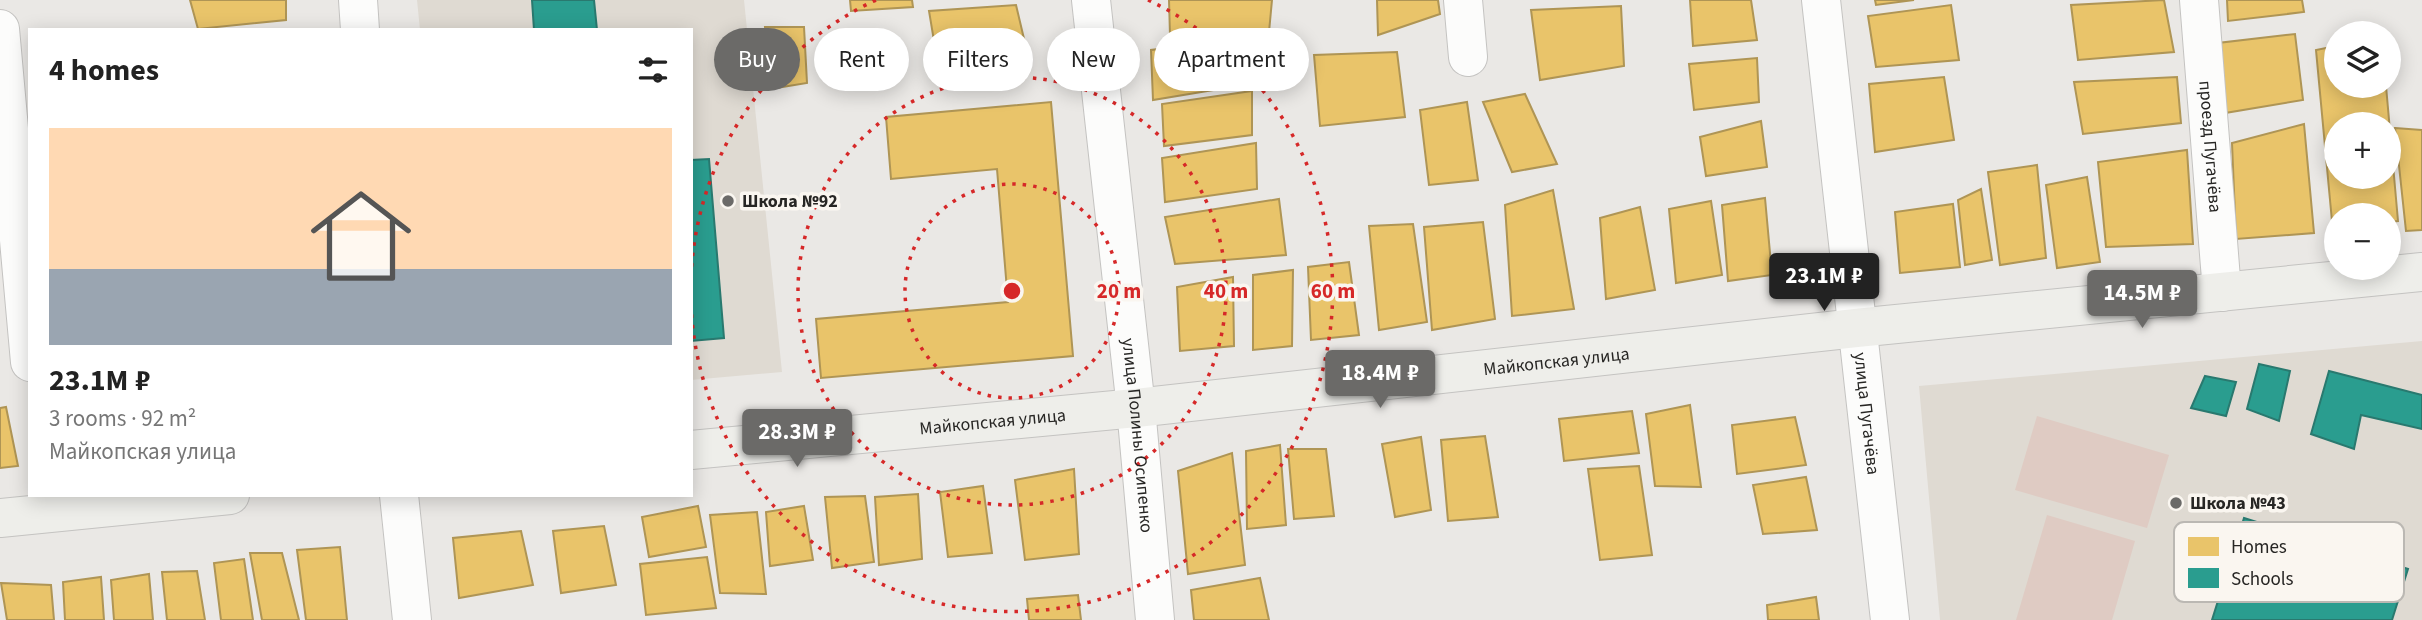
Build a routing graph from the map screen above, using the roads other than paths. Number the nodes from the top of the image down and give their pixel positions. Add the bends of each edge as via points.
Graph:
1 (358, 0) edge
2 (1091, 0) edge
3 (1463, 0) edge
4 (1821, 0) edge
5 (2199, 0) edge
6 (360, 28) edge
7 (0, 29) edge
8 (1468, 57) dead end
9 (2422, 272) edge
10 (2222, 292) junction
11 (1856, 328) junction
12 (28, 340) edge
13 (1136, 408) junction
14 (693, 450) edge
15 (188, 497) edge
16 (399, 497) edge
17 (42, 504) edge
18 (0, 517) edge
19 (412, 620) edge
20 (1156, 620) edge
21 (1890, 620) edge

1 - 6 street
2 - 13 street, улица Полины Осипенко
3 - 8 street
4 - 11 street, улица Пугачёва
5 - 10 street, проезд Пугачёва
7 - 12 street
9 - 10 street, Майкопская улица
10 - 11 street, Майкопская улица
11 - 13 street, Майкопская улица
11 - 21 street, улица Пугачёва
13 - 14 street, Майкопская улица
13 - 20 street, улица Полины Осипенко
15 - 17 street
16 - 19 street
17 - 18 street

